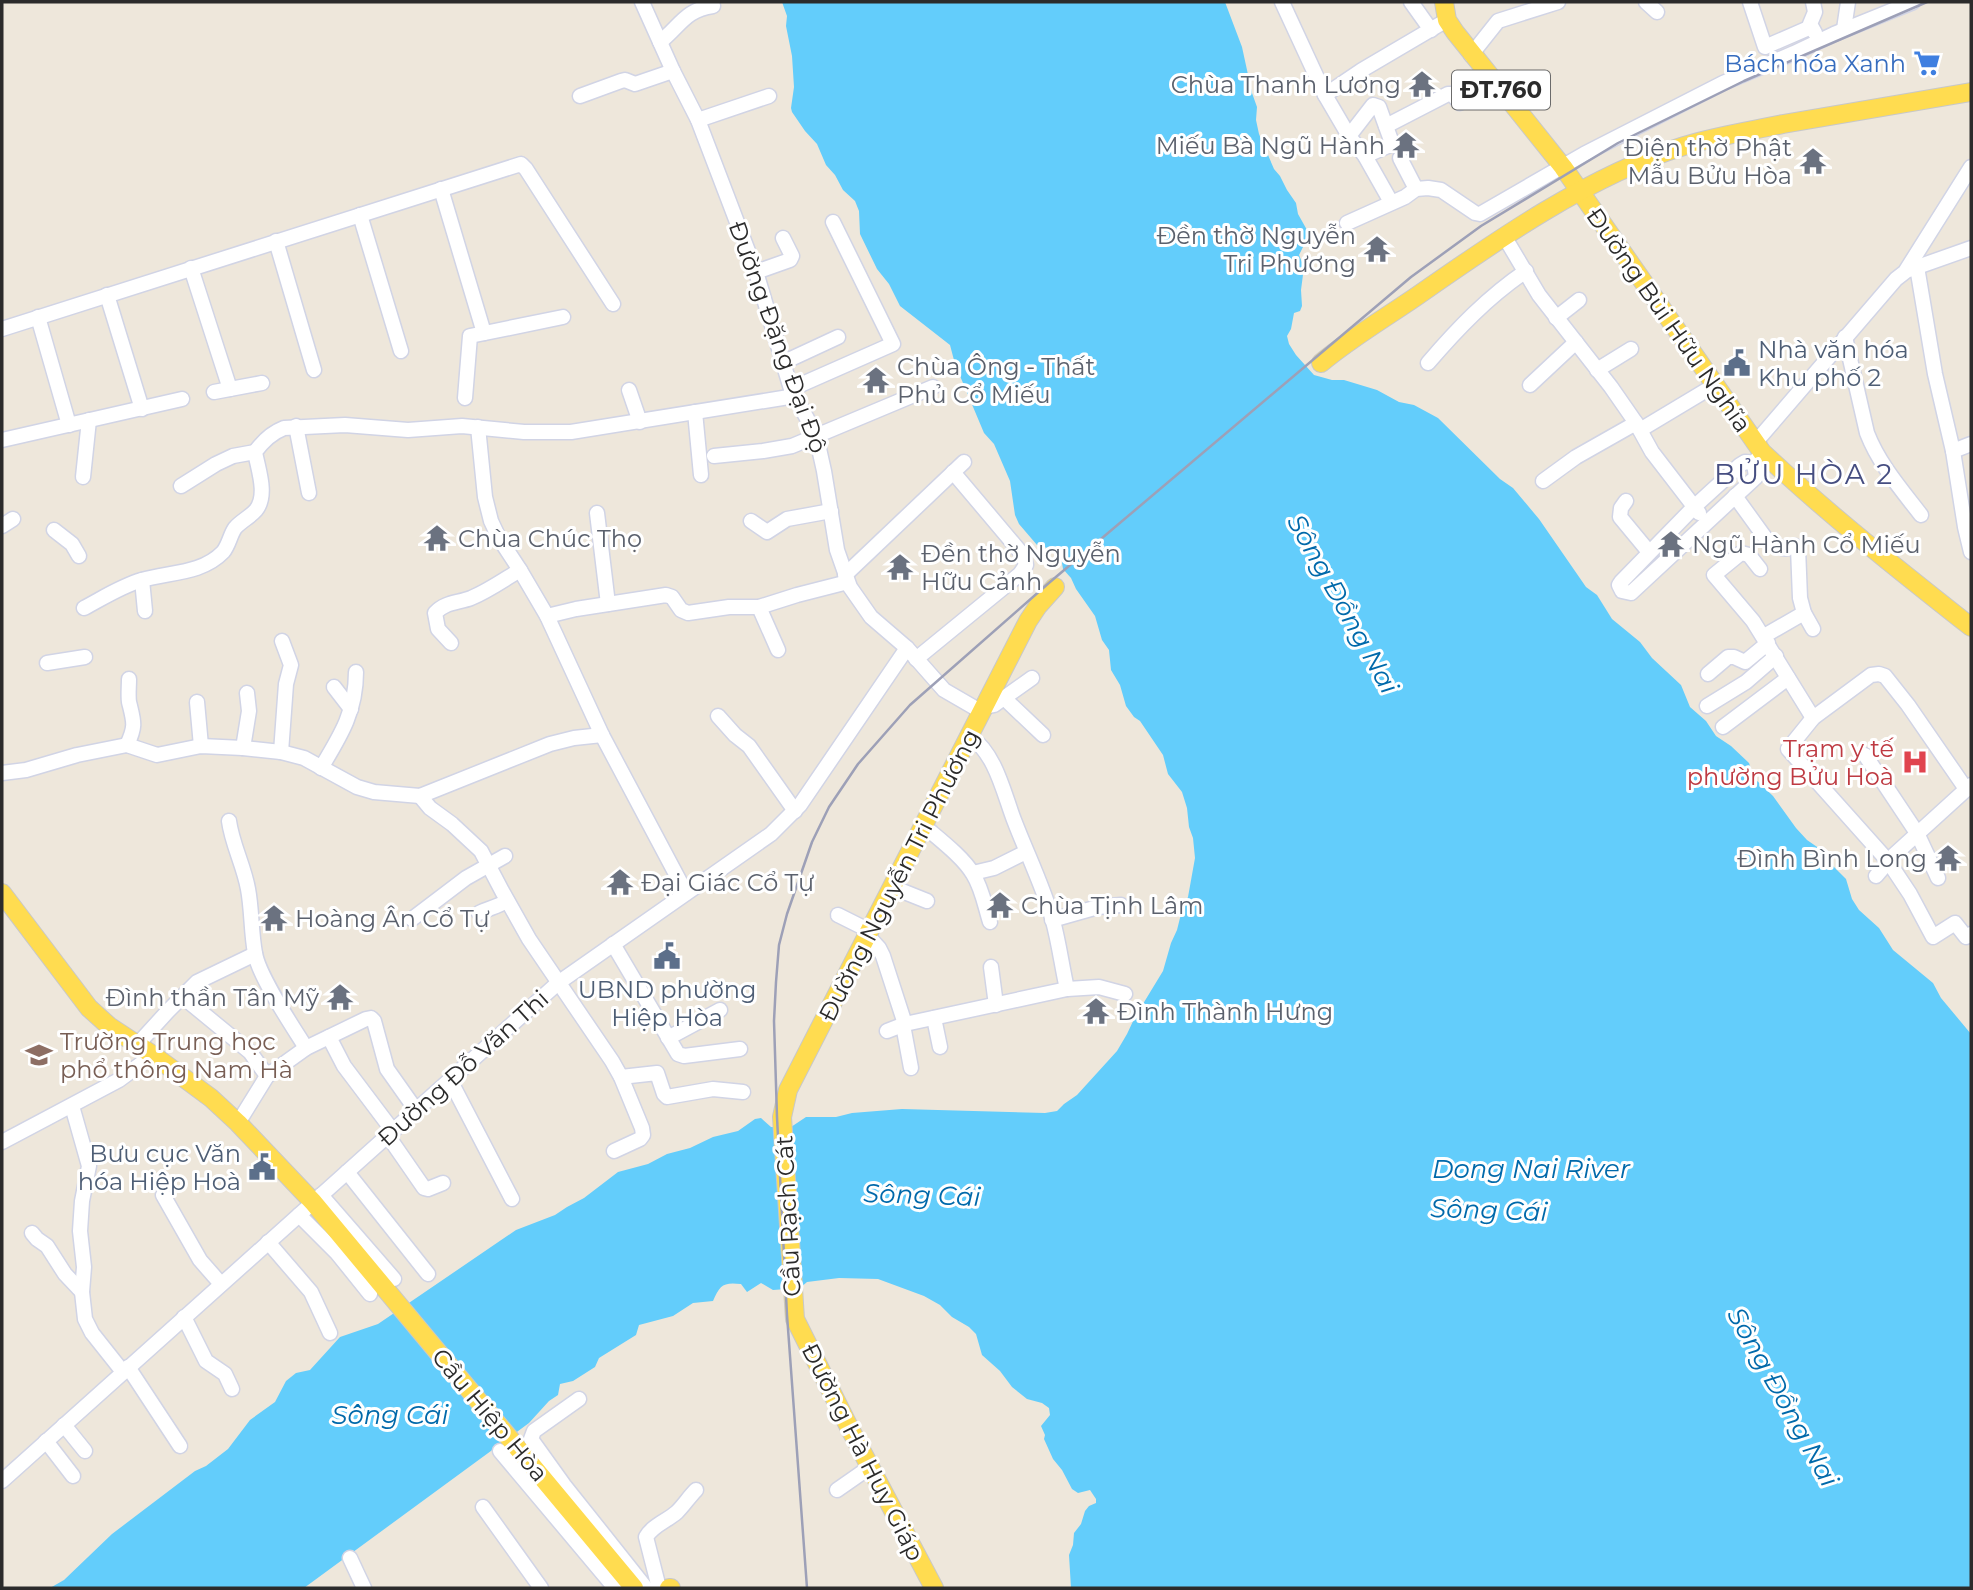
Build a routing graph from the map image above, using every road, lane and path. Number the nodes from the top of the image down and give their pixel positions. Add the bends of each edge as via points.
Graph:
1 (642, 2) edge
2 (1282, 2) edge
3 (1411, 2) edge
4 (1444, 2) edge
5 (1558, 2) edge
6 (1750, 2) edge
7 (1813, 2) edge
8 (1848, 2) edge
9 (1908, 3) edge
10 (713, 6) dead end
11 (1447, 20) junction
12 (1811, 27) junction
13 (1844, 29) junction
14 (1431, 30) junction
15 (1820, 40) junction
16 (660, 42) junction
17 (1471, 55) junction
18 (673, 71) junction
19 (1971, 92) edge
20 (1325, 95) junction
21 (580, 96) dead end
22 (769, 96) dead end
23 (1460, 103) dead end
24 (698, 120) junction
25 (1386, 127) junction
26 (1349, 136) junction
27 (1365, 156) junction
28 (1400, 158) dead end
29 (1563, 167) junction
30 (1971, 167) edge
31 (441, 189) junction
32 (1416, 189) junction
33 (1580, 192) junction
34 (1391, 202) junction
35 (360, 215) junction
36 (833, 222) dead end
37 (1347, 223) dead end
38 (1504, 236) junction
39 (783, 238) dead end
40 (276, 241) junction
41 (1971, 248) edge
42 (191, 268) junction
43 (1911, 270) junction
44 (1526, 271) junction
45 (756, 272) junction
46 (107, 295) junction
47 (1579, 300) dead end
48 (613, 304) dead end
49 (38, 317) junction
50 (563, 317) dead end
51 (1556, 318) junction
52 (2, 329) edge
53 (484, 333) junction
54 (838, 337) dead end
55 (1845, 337) junction
56 (1576, 342) junction
57 (1631, 349) dead end
58 (401, 351) dead end
59 (782, 363) junction
60 (1428, 363) dead end
61 (1323, 366) dead end
62 (314, 370) dead end
63 (1597, 370) junction
64 (262, 383) dead end
65 (1530, 385) dead end
66 (1715, 385) junction
67 (933, 387) dead end
68 (230, 389) junction
69 (629, 390) dead end
70 (214, 392) dead end
71 (793, 393) junction
72 (465, 398) dead end
73 (182, 400) dead end
74 (142, 409) junction
75 (695, 412) junction
76 (89, 420) junction
77 (640, 422) junction
78 (69, 425) junction
79 (296, 426) junction
80 (1638, 427) junction
81 (478, 428) junction
82 (816, 435) junction
83 (2, 440) edge
84 (1971, 444) edge
85 (1953, 451) junction
86 (255, 452) junction
87 (1757, 452) junction
88 (713, 456) dead end
89 (701, 475) dead end
90 (83, 477) dead end
91 (1543, 481) dead end
92 (181, 486) dead end
93 (309, 493) dead end
94 (1735, 496) junction
95 (1626, 501) dead end
96 (1694, 507) junction
97 (831, 511) junction
98 (597, 513) dead end
99 (1921, 515) dead end
100 (751, 522) dead end
101 (1707, 522) junction
102 (1968, 527) edge
103 (54, 530) dead end
104 (1649, 552) junction
105 (1971, 552) edge
106 (79, 556) dead end
107 (1760, 569) dead end
108 (520, 570) junction
109 (844, 579) junction
110 (142, 580) junction
111 (1056, 589) dead end
112 (607, 604) junction
113 (759, 607) junction
114 (84, 608) dead end
115 (145, 611) dead end
116 (1804, 613) junction
117 (547, 616) junction
118 (1971, 627) edge
119 (1813, 629) dead end
120 (1766, 640) junction
121 (282, 641) dead end
122 (451, 643) dead end
123 (778, 650) dead end
124 (912, 654) junction
125 (1776, 656) junction
126 (85, 657) dead end
127 (47, 663) dead end
128 (356, 672) dead end
129 (1708, 674) dead end
130 (1032, 678) dead end
131 (1788, 678) junction
132 (129, 679) dead end
133 (334, 687) dead end
134 (247, 693) dead end
135 (1004, 698) junction
136 (197, 702) dead end
137 (1707, 706) dead end
138 (351, 709) junction
139 (984, 710) junction
140 (718, 716) dead end
141 (1813, 718) junction
142 (1723, 727) dead end
143 (602, 735) junction
144 (1043, 735) dead end
145 (970, 736) junction
146 (127, 745) junction
147 (201, 746) junction
148 (243, 748) junction
149 (281, 752) junction
150 (1865, 755) dead end
151 (321, 768) junction
152 (2, 773) edge
153 (1969, 787) edge
154 (420, 796) junction
155 (795, 811) junction
156 (229, 821) dead end
157 (924, 826) junction
158 (1917, 833) junction
159 (1026, 852) junction
160 (505, 856) dead end
161 (1888, 861) junction
162 (489, 864) junction
163 (973, 873) junction
164 (1876, 876) dead end
165 (1938, 878) dead end
166 (892, 887) junction
167 (2, 893) edge
168 (686, 893) junction
169 (507, 901) junction
170 (927, 901) dead end
171 (1121, 905) dead end
172 (479, 913) dead end
173 (838, 915) dead end
174 (412, 919) dead end
175 (1052, 920) junction
176 (990, 922) dead end
177 (869, 933) junction
178 (1971, 934) edge
179 (613, 944) junction
180 (254, 954) junction
181 (991, 967) dead end
182 (558, 983) junction
183 (1067, 989) junction
184 (1125, 994) dead end
185 (183, 997) junction
186 (996, 1005) junction
187 (720, 1010) dead end
188 (934, 1018) junction
189 (904, 1025) junction
190 (887, 1031) dead end
191 (329, 1037) junction
192 (668, 1038) junction
193 (137, 1045) junction
194 (940, 1046) dead end
195 (306, 1048) junction
196 (740, 1049) dead end
197 (153, 1055) junction
198 (911, 1068) dead end
199 (267, 1076) junction
200 (621, 1077) junction
201 (450, 1080) junction
202 (743, 1093) dead end
203 (72, 1106) junction
204 (416, 1110) junction
205 (782, 1117) joint
206 (238, 1123) junction
207 (390, 1133) junction
208 (2, 1142) edge
209 (614, 1151) dead end
210 (346, 1172) junction
211 (443, 1183) dead end
212 (163, 1195) dead end
213 (317, 1198) junction
214 (512, 1199) dead end
215 (299, 1214) junction
216 (32, 1233) dead end
217 (268, 1242) junction
218 (428, 1274) dead end
219 (394, 1279) dead end
220 (221, 1284) junction
221 (82, 1292) junction
222 (370, 1294) dead end
223 (794, 1315) joint
224 (184, 1317) junction
225 (330, 1333) dead end
226 (126, 1370) junction
227 (232, 1389) dead end
228 (579, 1399) dead end
229 (64, 1425) junction
230 (46, 1441) junction
231 (180, 1446) dead end
232 (86, 1451) dead end
233 (500, 1451) dead end
234 (870, 1467) junction
235 (73, 1476) dead end
236 (2, 1481) edge
237 (696, 1490) dead end
238 (837, 1490) dead end
239 (483, 1507) dead end
240 (349, 1558) dead end
241 (618, 1580) edge
242 (364, 1588) edge
243 (541, 1588) edge
244 (634, 1588) edge
245 (646, 1588) edge
246 (659, 1588) edge
247 (934, 1588) edge

1 - 16 street, Đường Đặng Đại Độ
2 - 20 street
3 - 14 street
4 - 11 main road, Đường Bùi Hữu Nghĩa / ĐT.760
5 - 17 street via 1498,21
6 - 12 street via 1766,47
7 - 12 street
8 - 13 street
9 - 13 street
10 - 16 street via 690,13
11 - 14 street
11 - 17 main road, Đường Bùi Hữu Nghĩa / ĐT.760
12 - 15 street
13 - 15 street
14 - 20 street
15 - 29 street via 1723,83
16 - 18 street, Đường Đặng Đại Độ
17 - 29 main road, Đường Bùi Hữu Nghĩa / ĐT.760
18 - 21 street via 635,84 621,81
18 - 24 street, Đường Đặng Đại Độ
19 - 33 main road via 1686,145
20 - 26 street
22 - 24 street
23 - 25 street via 1448,94
24 - 45 street, Đường Đặng Đại Độ
25 - 26 street via 1379,107 1373,105
25 - 27 street via 1390,145
26 - 27 street
27 - 34 street
28 - 32 street
29 - 32 street via 1480,214 1441,190
29 - 33 main road, Đường Bùi Hữu Nghĩa / ĐT.760
30 - 43 street
31 - 35 street
31 - 48 street via 521,164
31 - 53 street
32 - 34 street
33 - 38 main road
33 - 66 main road, Đường Bùi Hữu Nghĩa / ĐT.760
34 - 37 street
35 - 40 street
35 - 58 street
36 - 71 street via 893,344
38 - 44 street
38 - 61 main road
39 - 45 street via 790,260
40 - 42 street
40 - 62 street
41 - 43 street
42 - 46 street
42 - 68 street
43 - 55 street via 1896,279
43 - 85 street
44 - 51 street
44 - 60 street via 1484,303
45 - 59 street, Đường Đặng Đại Độ
46 - 49 street
46 - 74 street
47 - 51 street
49 - 52 street
49 - 78 street
50 - 53 street
51 - 56 street
53 - 72 street via 470,336
54 - 59 street
55 - 87 street
55 - 99 street via 1873,447
56 - 63 street
56 - 65 street
57 - 63 street
59 - 71 street, Đường Đặng Đại Độ
63 - 80 street
64 - 68 street
66 - 80 street
66 - 87 main road, Đường Bùi Hữu Nghĩa / ĐT.760
67 - 82 street
68 - 70 street
69 - 77 street
71 - 75 street
71 - 82 street, Đường Đặng Đại Độ
73 - 74 street
74 - 76 street
75 - 77 street
75 - 89 street
76 - 78 street
76 - 90 street
77 - 81 street via 571,432
78 - 83 street
79 - 81 street
79 - 86 street via 276,431
79 - 93 street
80 - 91 street via 1576,457
80 - 96 street
81 - 108 street via 491,521
82 - 88 street via 792,446
82 - 97 street, Đường Đặng Đại Độ
84 - 85 street
85 - 102 street
86 - 92 street via 233,456
86 - 110 street via 260,501 237,526 222,552 194,569
87 - 94 street via 1756,477
87 - 96 street
87 - 118 main road, Đường Bùi Hữu Nghĩa / ĐT.760
94 - 101 street
94 - 116 street via 1769,543 1786,550 1798,548
95 - 104 street via 1620,517
96 - 101 street
96 - 104 street
97 - 100 street via 787,519 767,532
97 - 109 street, Đường Đặng Đại Độ
98 - 112 street
101 - 104 street via 1631,593 1622,591 1620,582
102 - 105 street
103 - 106 street
107 - 120 street via 1749,555 1741,553 1714,575
108 - 117 street
108 - 122 street via 470,598 439,608 435,613 438,629
109 - 113 street
109 - 124 street, Đường Đặng Đại Độ via 871,617
109 - 124 street, Đường Đỗ Văn Thi via 959,467 1026,565
110 - 114 street
110 - 115 street
111 - 139 main road, Đường Nguyễn Tri Phương via 1038,606
112 - 113 street via 670,595 688,613
112 - 117 street
113 - 123 street
116 - 119 street
116 - 120 street
117 - 143 street
120 - 125 street
120 - 129 street via 1745,662 1732,656
121 - 149 street via 291,665
124 - 139 street, Đường Đặng Đại Độ via 944,690
124 - 155 street, Đường Đỗ Văn Thi
125 - 131 street
125 - 137 street
126 - 127 street
128 - 138 street
130 - 135 street
131 - 141 street
131 - 142 street
132 - 146 street via 128,699 135,721
133 - 138 street
134 - 148 street
135 - 139 street
135 - 144 street
136 - 147 street
138 - 151 street
139 - 145 main road, Đường Nguyễn Tri Phương
140 - 155 street via 749,746
141 - 153 street via 1871,675 1885,676
141 - 161 street via 1789,751
143 - 154 street via 550,744
143 - 168 street
145 - 157 main road, Đường Nguyễn Tri Phương
145 - 159 street via 992,760
146 - 147 street via 157,755
146 - 152 street
147 - 148 street
148 - 149 street
149 - 151 street
150 - 158 street
151 - 154 street via 374,792
153 - 158 street
154 - 162 street via 475,844
155 - 168 street, Đường Đỗ Văn Thi via 771,834
156 - 180 street via 248,887
157 - 163 street
157 - 166 main road, Đường Nguyễn Tri Phương
158 - 161 street
158 - 165 street
159 - 163 street
159 - 175 street
160 - 162 street
161 - 164 street
161 - 178 street via 1933,937 1956,923 1966,937
162 - 169 street
162 - 174 street
163 - 176 street
166 - 170 street
166 - 177 main road, Đường Nguyễn Tri Phương
167 - 193 main road, Cầu Hiệp Hòa via 89,1008
168 - 179 street, Đường Đỗ Văn Thi
169 - 172 street
169 - 182 street
171 - 175 street
173 - 177 street
175 - 183 street
177 - 189 street via 883,956
177 - 205 main road, Đường Nguyễn Tri Phương via 788,1090
179 - 182 street, Đường Đỗ Văn Thi
179 - 192 street
180 - 185 street via 197,982
180 - 195 street
181 - 186 street
182 - 200 street
182 - 201 street, Đường Đỗ Văn Thi
183 - 184 street via 1099,987
183 - 186 street
185 - 193 street
185 - 199 street via 250,1052
186 - 188 street
187 - 192 street
188 - 189 street
188 - 194 street
189 - 190 street
189 - 198 street
191 - 195 street
191 - 204 street via 366,1018 374,1021 387,1069
191 - 207 street
192 - 196 street via 680,1056
193 - 197 main road, Cầu Hiệp Hòa
195 - 199 street
197 - 203 street
197 - 206 main road, Cầu Hiệp Hòa
199 - 206 street
200 - 202 street via 657,1073 667,1097 713,1089
200 - 209 street via 643,1135
201 - 204 street, Đường Đỗ Văn Thi
201 - 214 street
203 - 208 street
203 - 221 street via 89,1166 80,1221
204 - 207 street, Đường Đỗ Văn Thi
205 - 223 main road, Cầu Rạch Cát
206 - 213 main road, Cầu Hiệp Hòa
207 - 210 street, Đường Đỗ Văn Thi
207 - 211 street via 424,1188
210 - 213 street, Đường Đỗ Văn Thi
210 - 218 street
212 - 220 street via 200,1260
213 - 215 street, Đường Đỗ Văn Thi
213 - 219 street
213 - 241 main road, Cầu Hiệp Hòa
215 - 217 street, Đường Đỗ Văn Thi
215 - 222 street
216 - 221 street via 47,1245
217 - 220 street, Đường Đỗ Văn Thi
217 - 225 street via 311,1292
220 - 224 street, Đường Đỗ Văn Thi
221 - 226 street via 88,1327
223 - 234 main road, Đường Hà Huy Giáp
224 - 226 street, Đường Đỗ Văn Thi
224 - 227 street via 206,1361 225,1374
226 - 229 street, Đường Đỗ Văn Thi
226 - 231 street
228 - 245 street via 534,1431 531,1439
229 - 230 street, Đường Đỗ Văn Thi
229 - 232 street
230 - 235 street
230 - 236 street, Đường Đỗ Văn Thi
233 - 241 street
234 - 238 street
234 - 247 main road, Đường Hà Huy Giáp
237 - 246 street via 646,1537
239 - 243 street
240 - 242 street
241 - 244 main road, Cầu Hiệp Hòa

